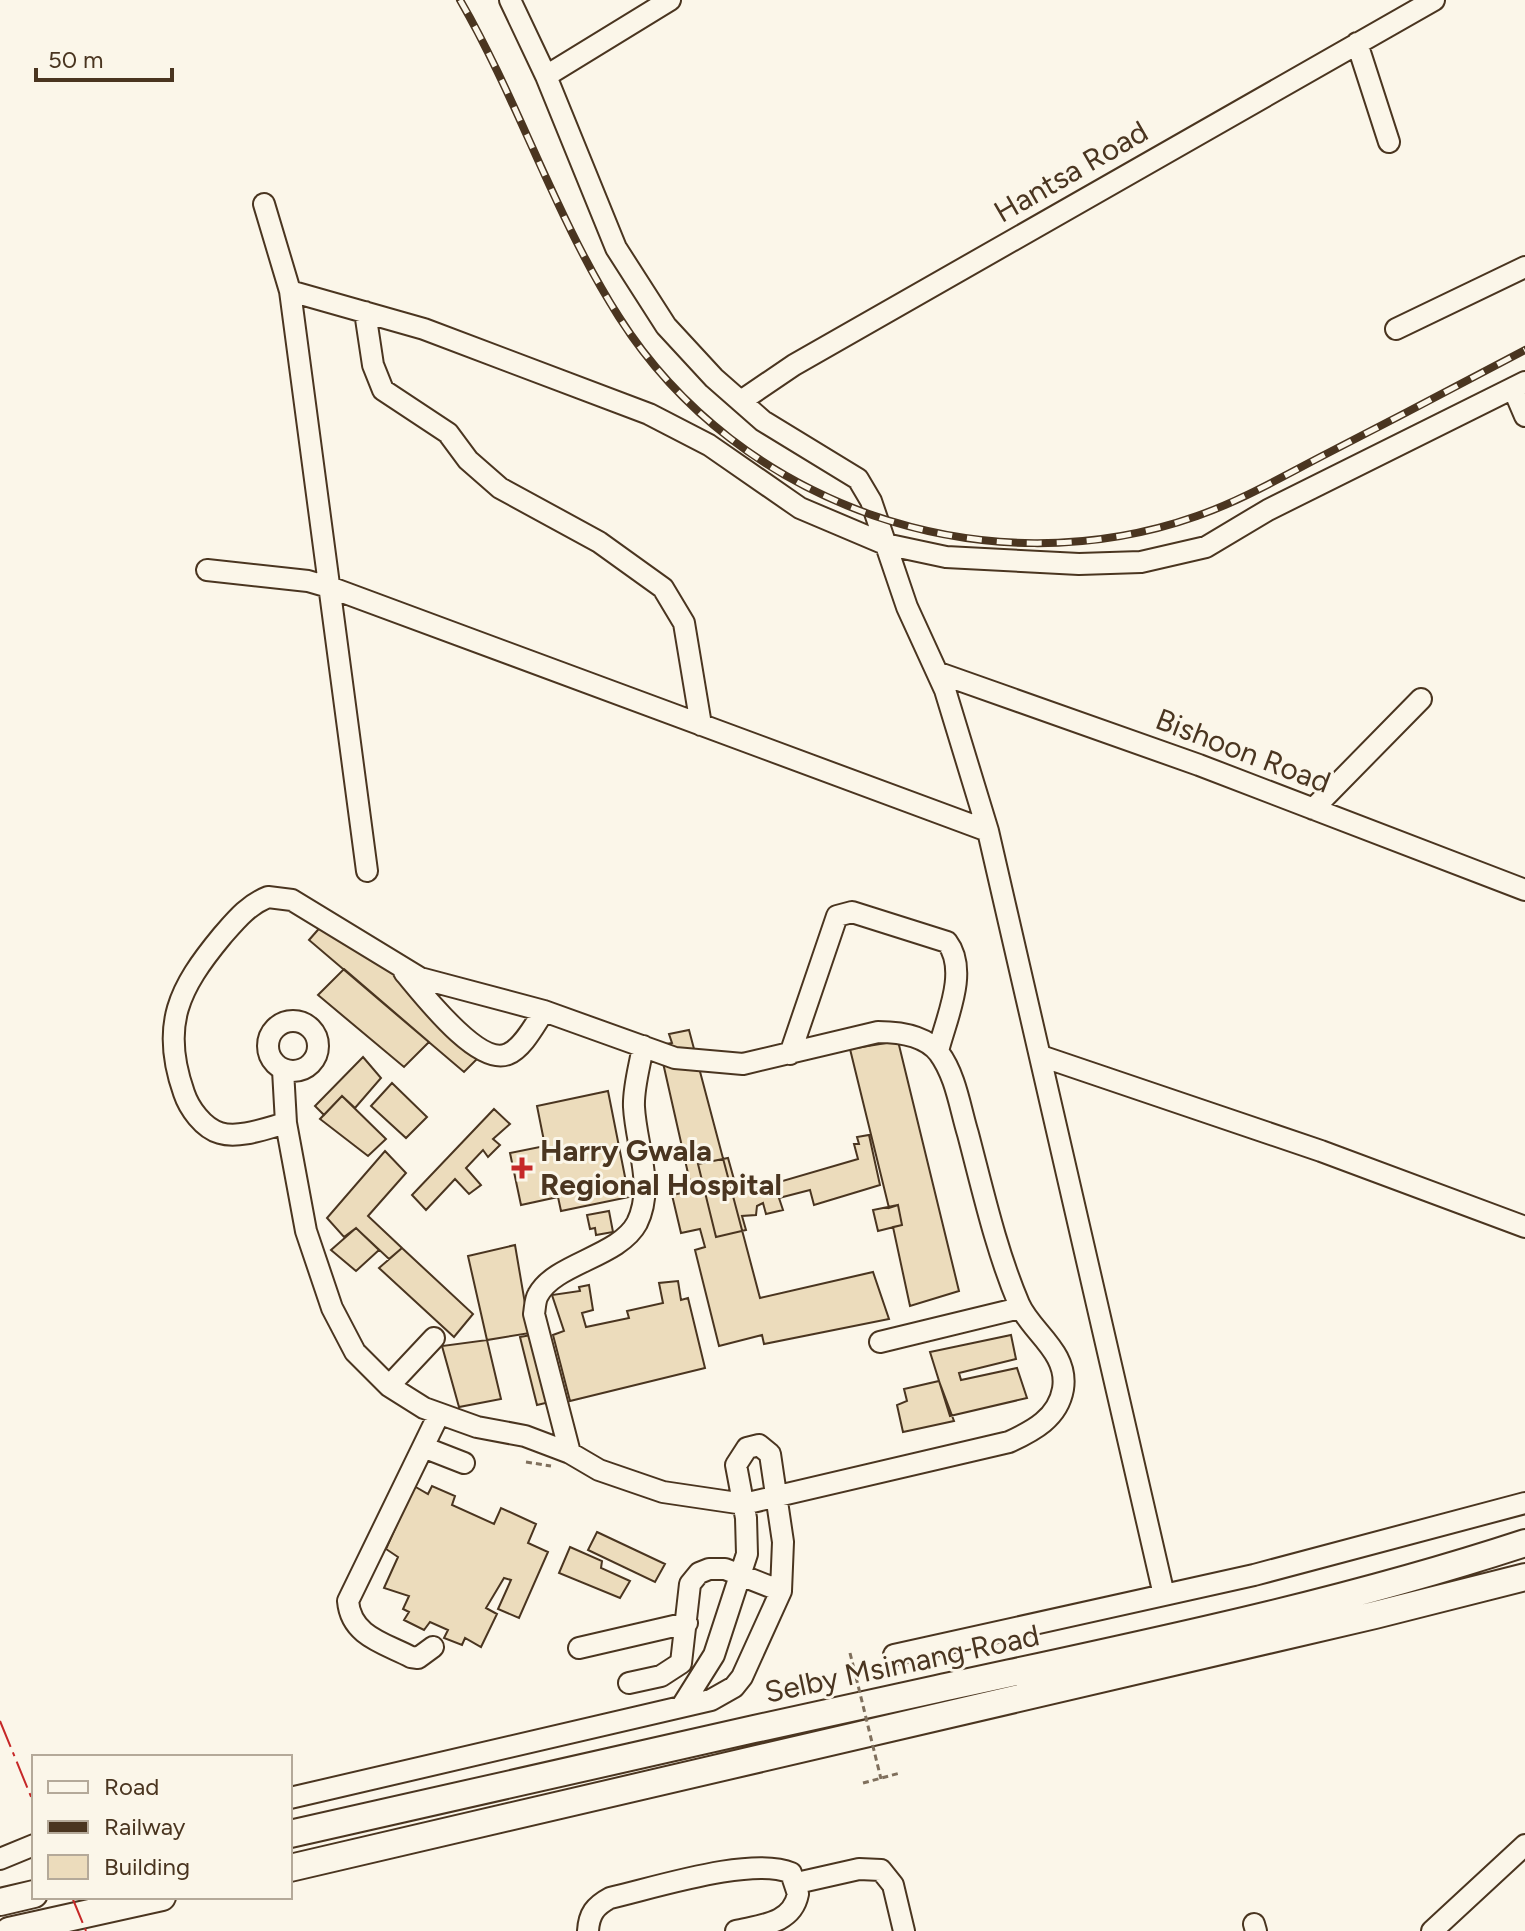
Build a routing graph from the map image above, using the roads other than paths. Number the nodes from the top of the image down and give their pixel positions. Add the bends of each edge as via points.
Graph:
1 (510, 0) edge
2 (670, 0) edge
3 (1434, 0) edge
4 (1357, 43) junction
5 (546, 76) junction
6 (1389, 142) dead end
7 (264, 204) dead end
8 (1525, 267) edge
9 (290, 291) junction
10 (365, 312) junction
11 (1396, 329) dead end
12 (1519, 385) edge
13 (741, 401) junction
14 (1525, 416) edge
15 (885, 544) junction
16 (207, 570) dead end
17 (332, 588) junction
18 (939, 673) junction
19 (1421, 699) dead end
20 (701, 725) junction
21 (1313, 809) junction
22 (988, 831) junction
23 (367, 871) dead end
24 (1525, 890) edge
25 (400, 967) junction
26 (544, 1011) junction
27 (643, 1046) junction
28 (938, 1051) junction
29 (790, 1054) junction
30 (1041, 1056) junction
31 (283, 1070) dead end
32 (286, 1123) junction
33 (1525, 1227) edge
34 (1020, 1308) junction
35 (434, 1338) dead end
36 (880, 1342) dead end
37 (389, 1386) junction
38 (439, 1414) junction
39 (423, 1447) junction
40 (570, 1453) junction
41 (464, 1463) dead end
42 (774, 1496) junction
43 (1525, 1503) edge
44 (744, 1504) junction
45 (1525, 1543) edge
46 (741, 1575) junction
47 (1525, 1577) edge
48 (781, 1591) junction
49 (1164, 1595) junction
50 (687, 1623) junction
51 (433, 1647) dead end
52 (579, 1648) dead end
53 (894, 1655) dead end
54 (629, 1683) dead end
55 (682, 1706) junction
56 (292, 1798) edge
57 (292, 1834) edge
58 (1525, 1845) edge
59 (32, 1846) edge
60 (0, 1859) edge
61 (292, 1868) edge
62 (797, 1883) junction
63 (32, 1894) edge
64 (151, 1899) edge
65 (0, 1902) edge
66 (10, 1931) edge
67 (588, 1931) edge
68 (736, 1931) edge
69 (904, 1931) edge
70 (1432, 1931) edge

1 - 5 street
2 - 5 street
3 - 4 street, Hantsa Road
4 - 6 street
4 - 13 street, Hantsa Road via 794,365
5 - 13 street via 597,208 643,294 689,352
7 - 9 street
8 - 11 street
9 - 10 street
9 - 17 street
10 - 15 street via 539,370 677,426 800,508
10 - 20 street via 373,365 383,390 448,433 468,460 500,488 599,542 663,588 684,623
12 - 14 street
12 - 15 street via 1280,503 1221,541 1182,553 1141,562 1079,564 946,557
13 - 15 street via 782,435 858,479
15 - 18 street via 907,607
16 - 17 street
17 - 20 street
17 - 23 street
18 - 21 street, Bishoon Road
18 - 22 street
19 - 21 street
20 - 22 street
21 - 24 street, Bishoon Road
22 - 30 street
25 - 26 street via 460,992
25 - 26 street via 430,1006 485,1054 510,1054
25 - 32 street via 280,896 254,902 198,965 175,1012 173,1046 186,1099 199,1118 222,1134
26 - 27 street
27 - 29 street via 712,1064
27 - 40 street via 634,1105 646,1188 642,1210 635,1227 615,1244 549,1283 538,1296 534,1314
28 - 29 street via 900,1032 878,1032
28 - 29 street via 958,966 953,949 947,942 852,912 837,916
28 - 34 street via 953,1083
30 - 33 street
30 - 49 street
31 - 32 street
32 - 37 street via 306,1231 332,1308 355,1352
34 - 36 street
34 - 42 street via 1053,1349 1063,1387 1048,1419 1033,1432
35 - 37 street
37 - 38 street
38 - 39 street
38 - 40 street
39 - 41 street
39 - 51 street via 348,1601 349,1614 361,1632 411,1657
40 - 44 street via 599,1470 663,1492
42 - 44 street
42 - 44 street via 770,1454 753,1446 736,1465
42 - 48 street via 783,1542
43 - 49 street
44 - 46 street via 749,1541
45 - 57 main road, Selby Msimang Road via 1435,1571 1151,1641
46 - 48 street
46 - 50 street via 718,1568 693,1577
46 - 55 street via 714,1655
47 - 61 main road, Selby Msimang Road
48 - 55 street via 734,1687 711,1700
49 - 53 street
50 - 52 street
50 - 54 street via 681,1663 661,1676
55 - 56 street
58 - 70 street
59 - 60 street
62 - 67 street via 791,1873 761,1867 610,1898 597,1905
62 - 68 street via 797,1903 780,1920
62 - 69 street via 859,1869 881,1870 893,1885
63 - 65 main road
64 - 66 main road

